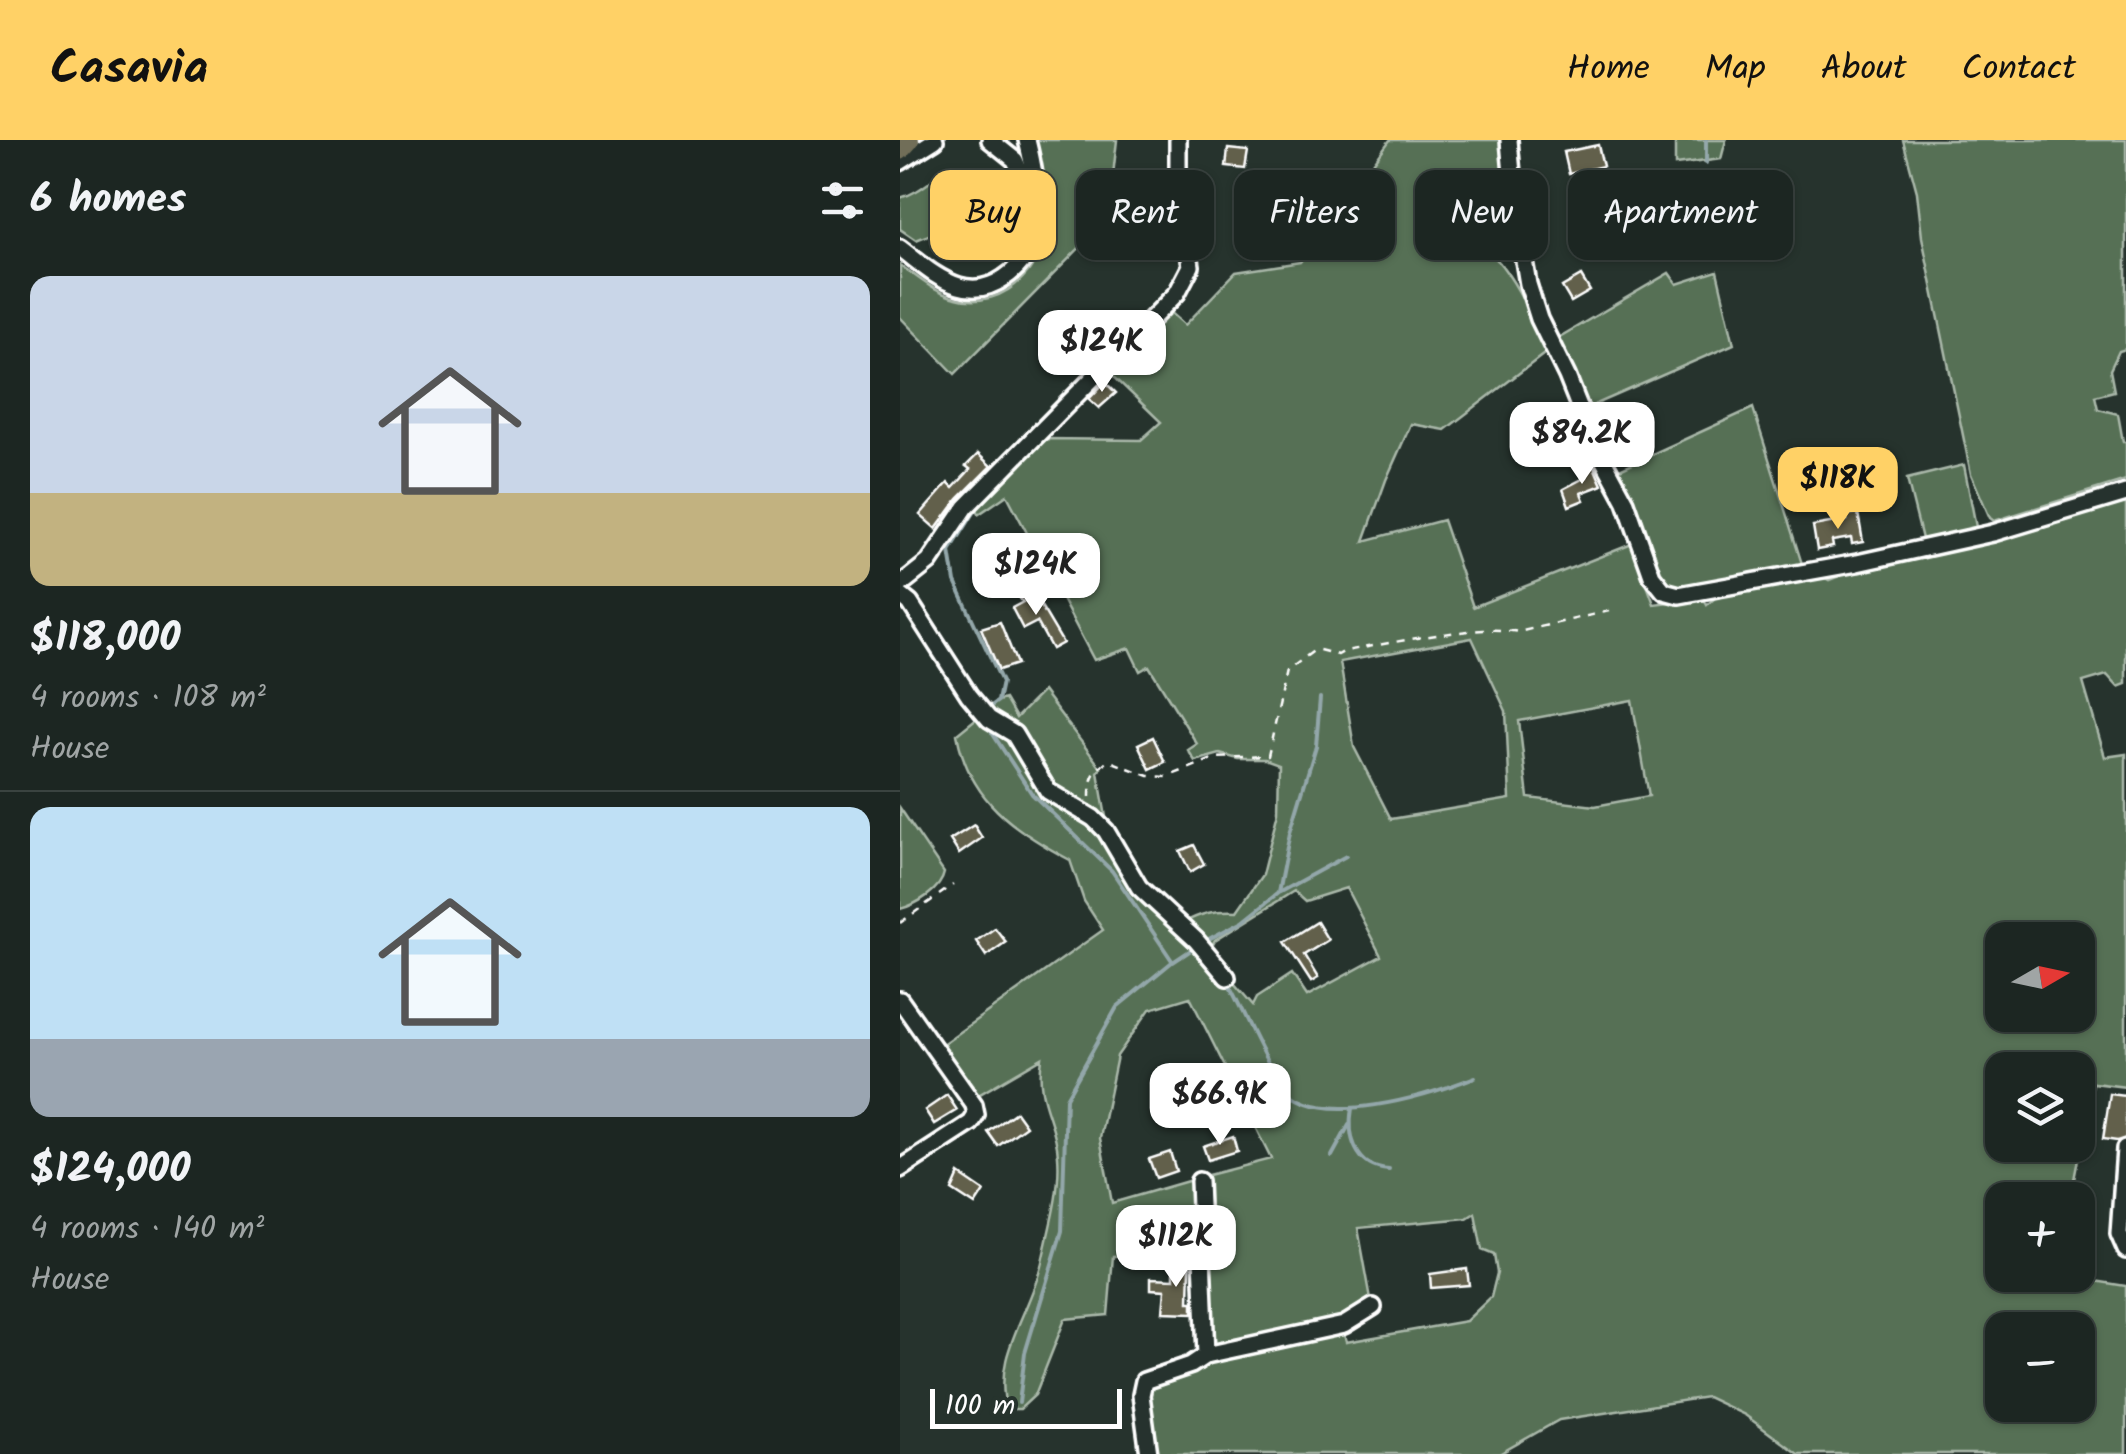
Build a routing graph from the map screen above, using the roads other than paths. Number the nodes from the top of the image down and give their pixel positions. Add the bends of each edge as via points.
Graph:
1 (909, 140) edge
2 (935, 140) edge
3 (990, 140) edge
4 (1027, 140) edge
5 (1178, 140) edge
6 (1509, 140) edge
7 (900, 150) edge
8 (900, 162) edge
9 (1019, 170) edge
10 (1034, 170) edge
11 (900, 248) edge
12 (1022, 260) edge
13 (2126, 492) edge
14 (900, 585) edge
15 (900, 595) edge
16 (1227, 977) dead end
17 (900, 1000) edge
18 (2124, 1149) edge
19 (900, 1169) edge
20 (1200, 1181) dead end
21 (2126, 1250) edge
22 (1373, 1307) dead end
23 (1206, 1355) junction
24 (1149, 1454) edge

1 - 7 main road
2 - 8 street
3 - 9 street
4 - 10 street
5 - 14 street via 1191,266 1177,293 966,508 929,562
6 - 13 street via 1515,208 1539,319 1664,592 1679,595 1993,533
11 - 12 street via 964,288 992,287
15 - 16 street via 984,714 1014,734 1048,791 1106,831 1139,887
17 - 19 street via 976,1115
18 - 21 street via 2120,1234
20 - 23 street
22 - 23 street via 1344,1326
23 - 24 street via 1144,1382

